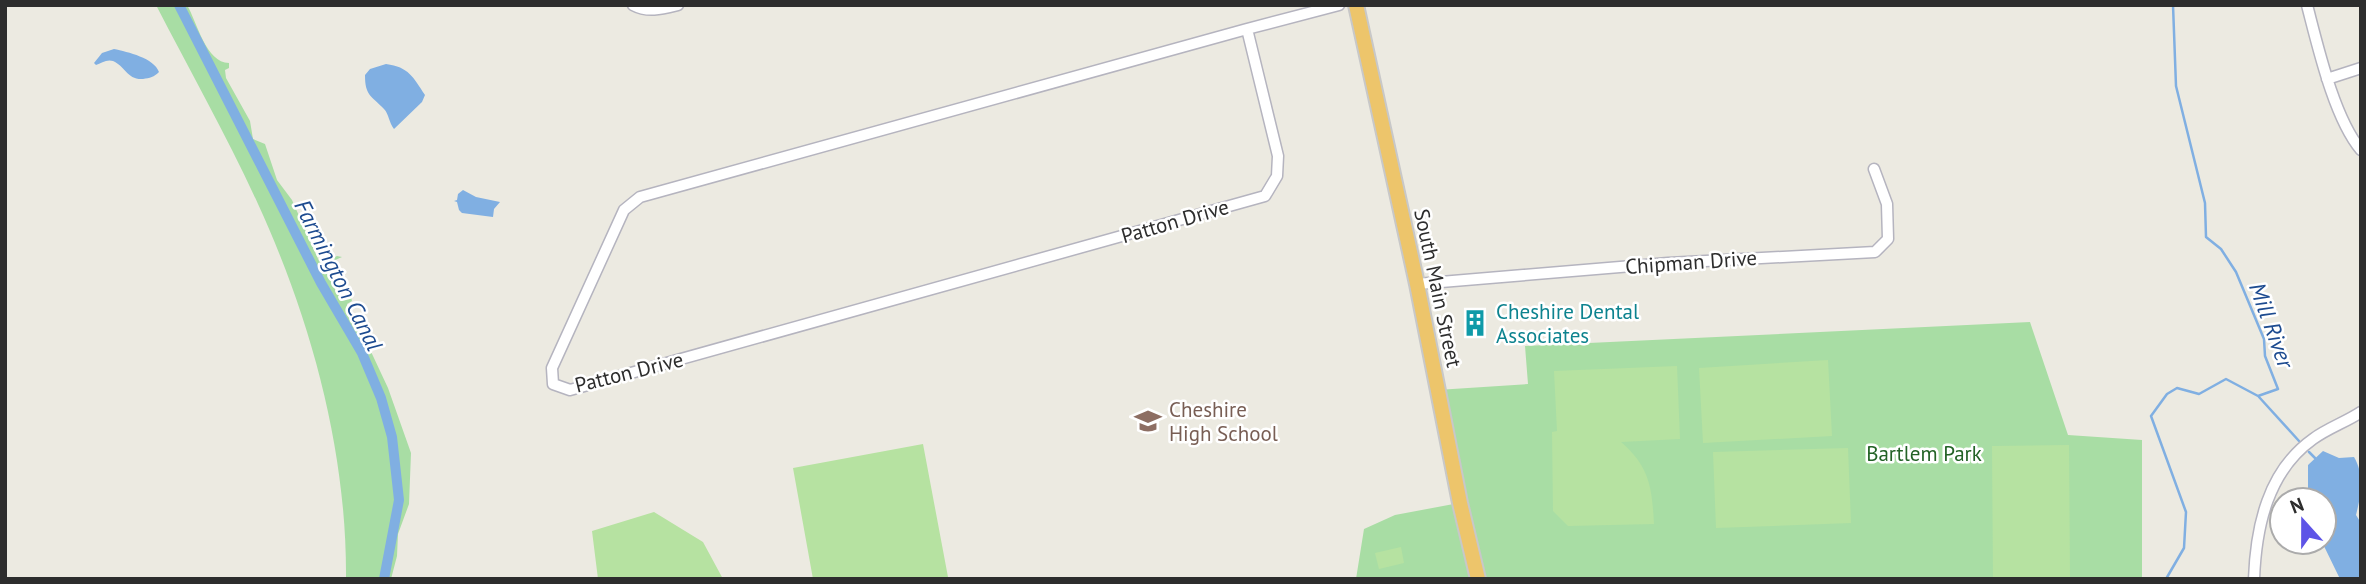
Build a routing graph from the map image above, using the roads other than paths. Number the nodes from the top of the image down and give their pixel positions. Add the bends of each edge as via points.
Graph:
1 (633, 5) edge
2 (678, 5) edge
3 (1339, 5) edge
4 (1356, 5) edge
5 (2307, 5) edge
6 (1247, 29) junction
7 (2361, 68) edge
8 (2327, 79) junction
9 (2361, 150) edge
10 (1874, 169) dead end
11 (1417, 284) junction
12 (2361, 412) edge
13 (1478, 579) edge
14 (2254, 579) edge

1 - 2 street via 645,10
3 - 6 street, Patton Drive
4 - 11 highway, South Main Street
5 - 8 street
6 - 6 street, Patton Drive via 640,197 624,210 552,368 553,384 570,390 1265,196 1277,176 1278,156
7 - 8 street
8 - 9 street via 2352,140
10 - 11 street, Chipman Drive via 1886,204 1888,239 1875,252
11 - 13 highway, South Main Street
12 - 14 street via 2310,441 2273,486 2261,515

